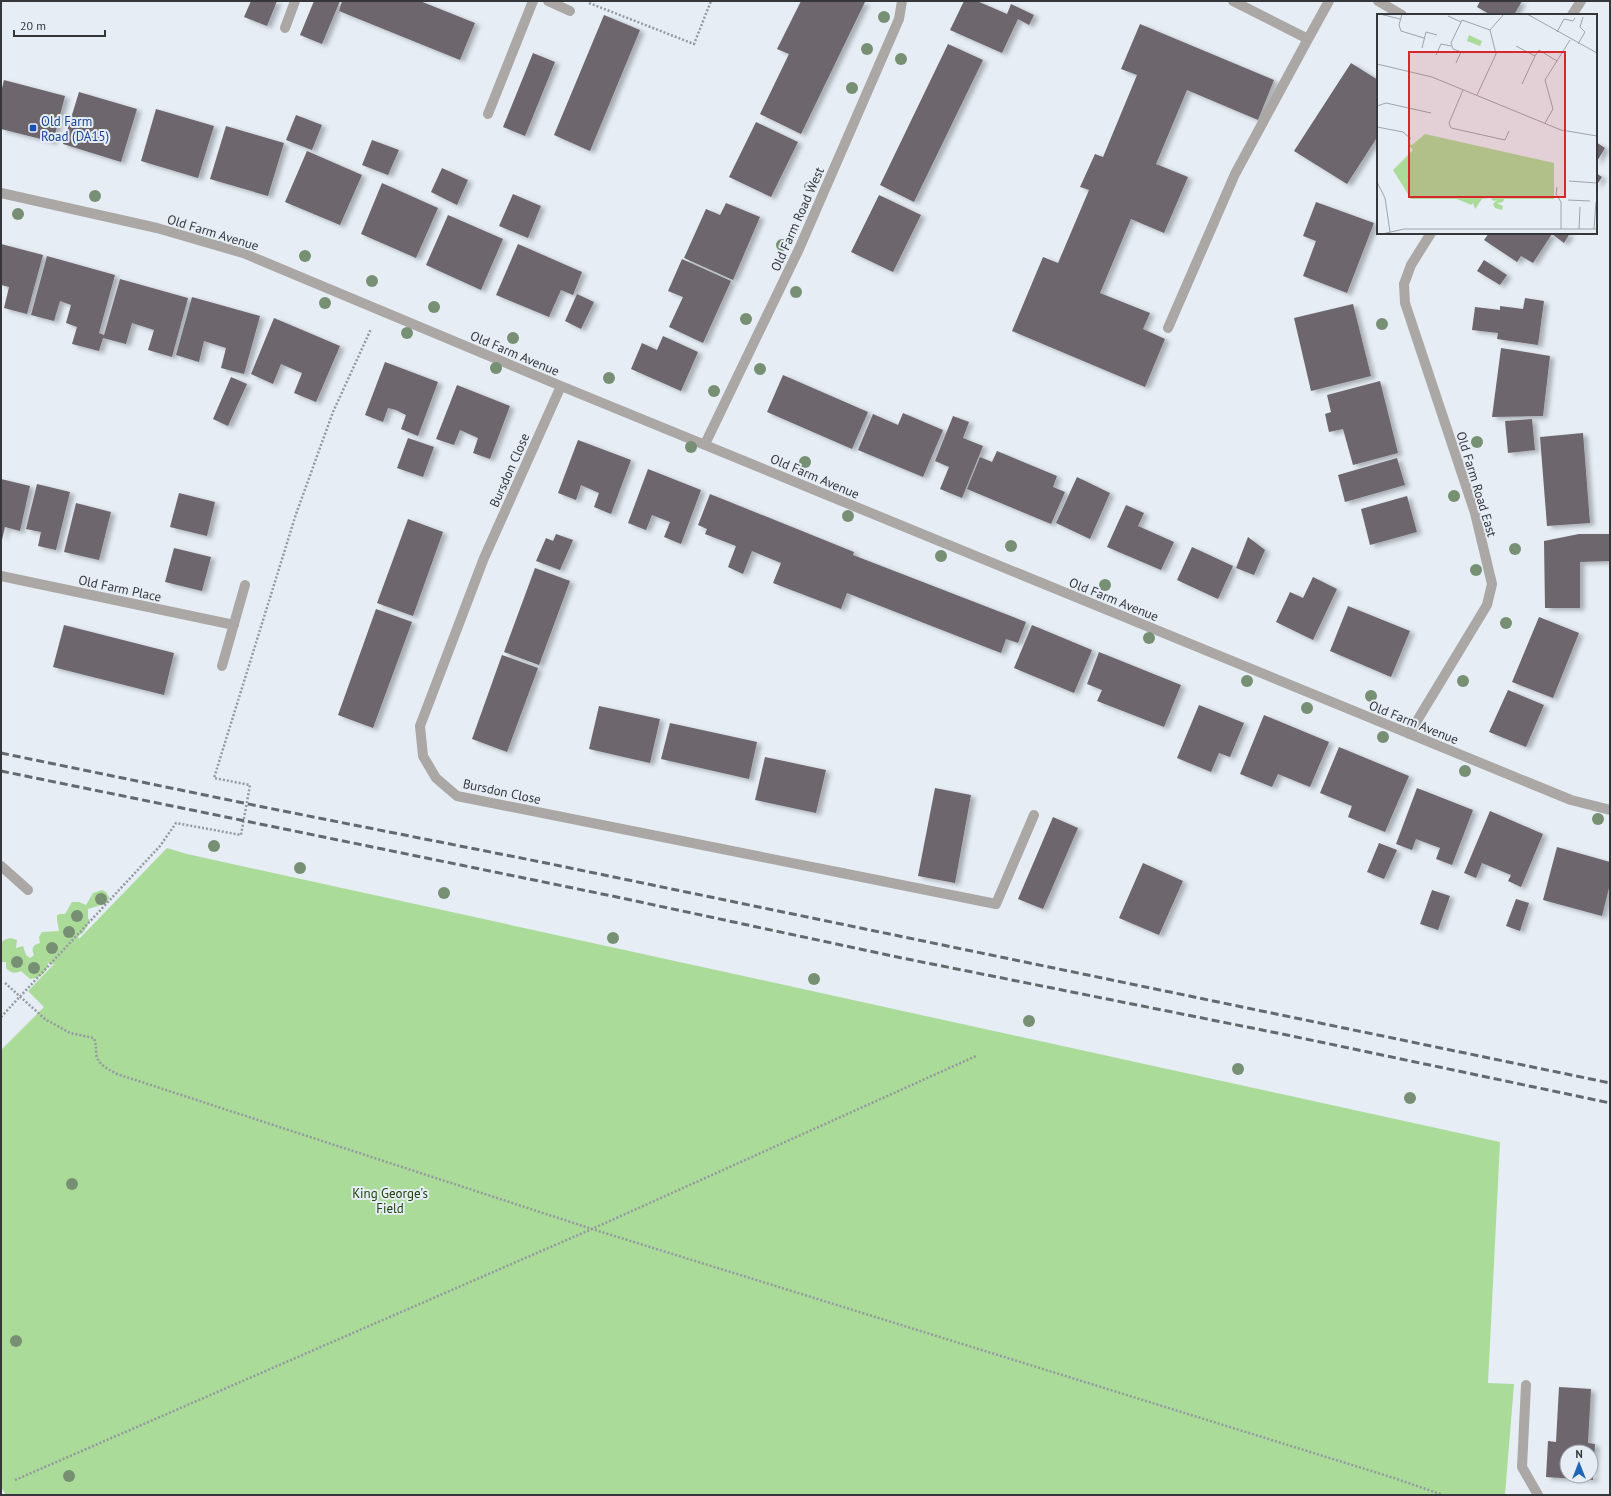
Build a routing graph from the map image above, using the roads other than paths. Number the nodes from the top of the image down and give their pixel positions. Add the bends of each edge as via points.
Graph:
1 (296, 1) edge
2 (533, 1) edge
3 (548, 1) edge
4 (902, 1) edge
5 (1233, 1) edge
6 (1329, 1) edge
7 (1378, 1) edge
8 (1581, 1) edge
9 (570, 11) dead end
10 (1400, 14) edge
11 (1573, 14) edge
12 (285, 28) dead end
13 (1308, 39) junction
14 (488, 114) dead end
15 (1, 193) edge
16 (1430, 234) edge
17 (1168, 328) dead end
18 (561, 386) junction
19 (705, 444) junction
20 (1, 576) edge
21 (245, 585) dead end
22 (234, 625) junction
23 (222, 666) dead end
24 (1408, 734) junction
25 (1610, 810) edge
26 (1034, 815) dead end
27 (1, 866) edge
28 (28, 890) dead end
29 (1526, 1385) dead end
30 (1538, 1495) edge

1 - 12 street
2 - 14 street
3 - 9 street
4 - 19 street, Old Farm Road West via 899,19 799,249
5 - 13 street
6 - 13 street
7 - 10 street
8 - 11 street
13 - 17 street via 1235,174
15 - 18 street, Old Farm Avenue via 157,228 243,253
16 - 24 street, Old Farm Road East via 1411,265 1404,284 1405,303 1475,513 1492,584 1487,605
18 - 19 street, Old Farm Avenue
18 - 26 street, Bursdon Close via 484,558 420,726 423,756 436,778 457,796 996,904
19 - 24 street, Old Farm Avenue
20 - 22 street, Old Farm Place
21 - 22 street
22 - 23 street
24 - 25 street, Old Farm Avenue via 1571,800
27 - 28 street
29 - 30 street via 1522,1467

